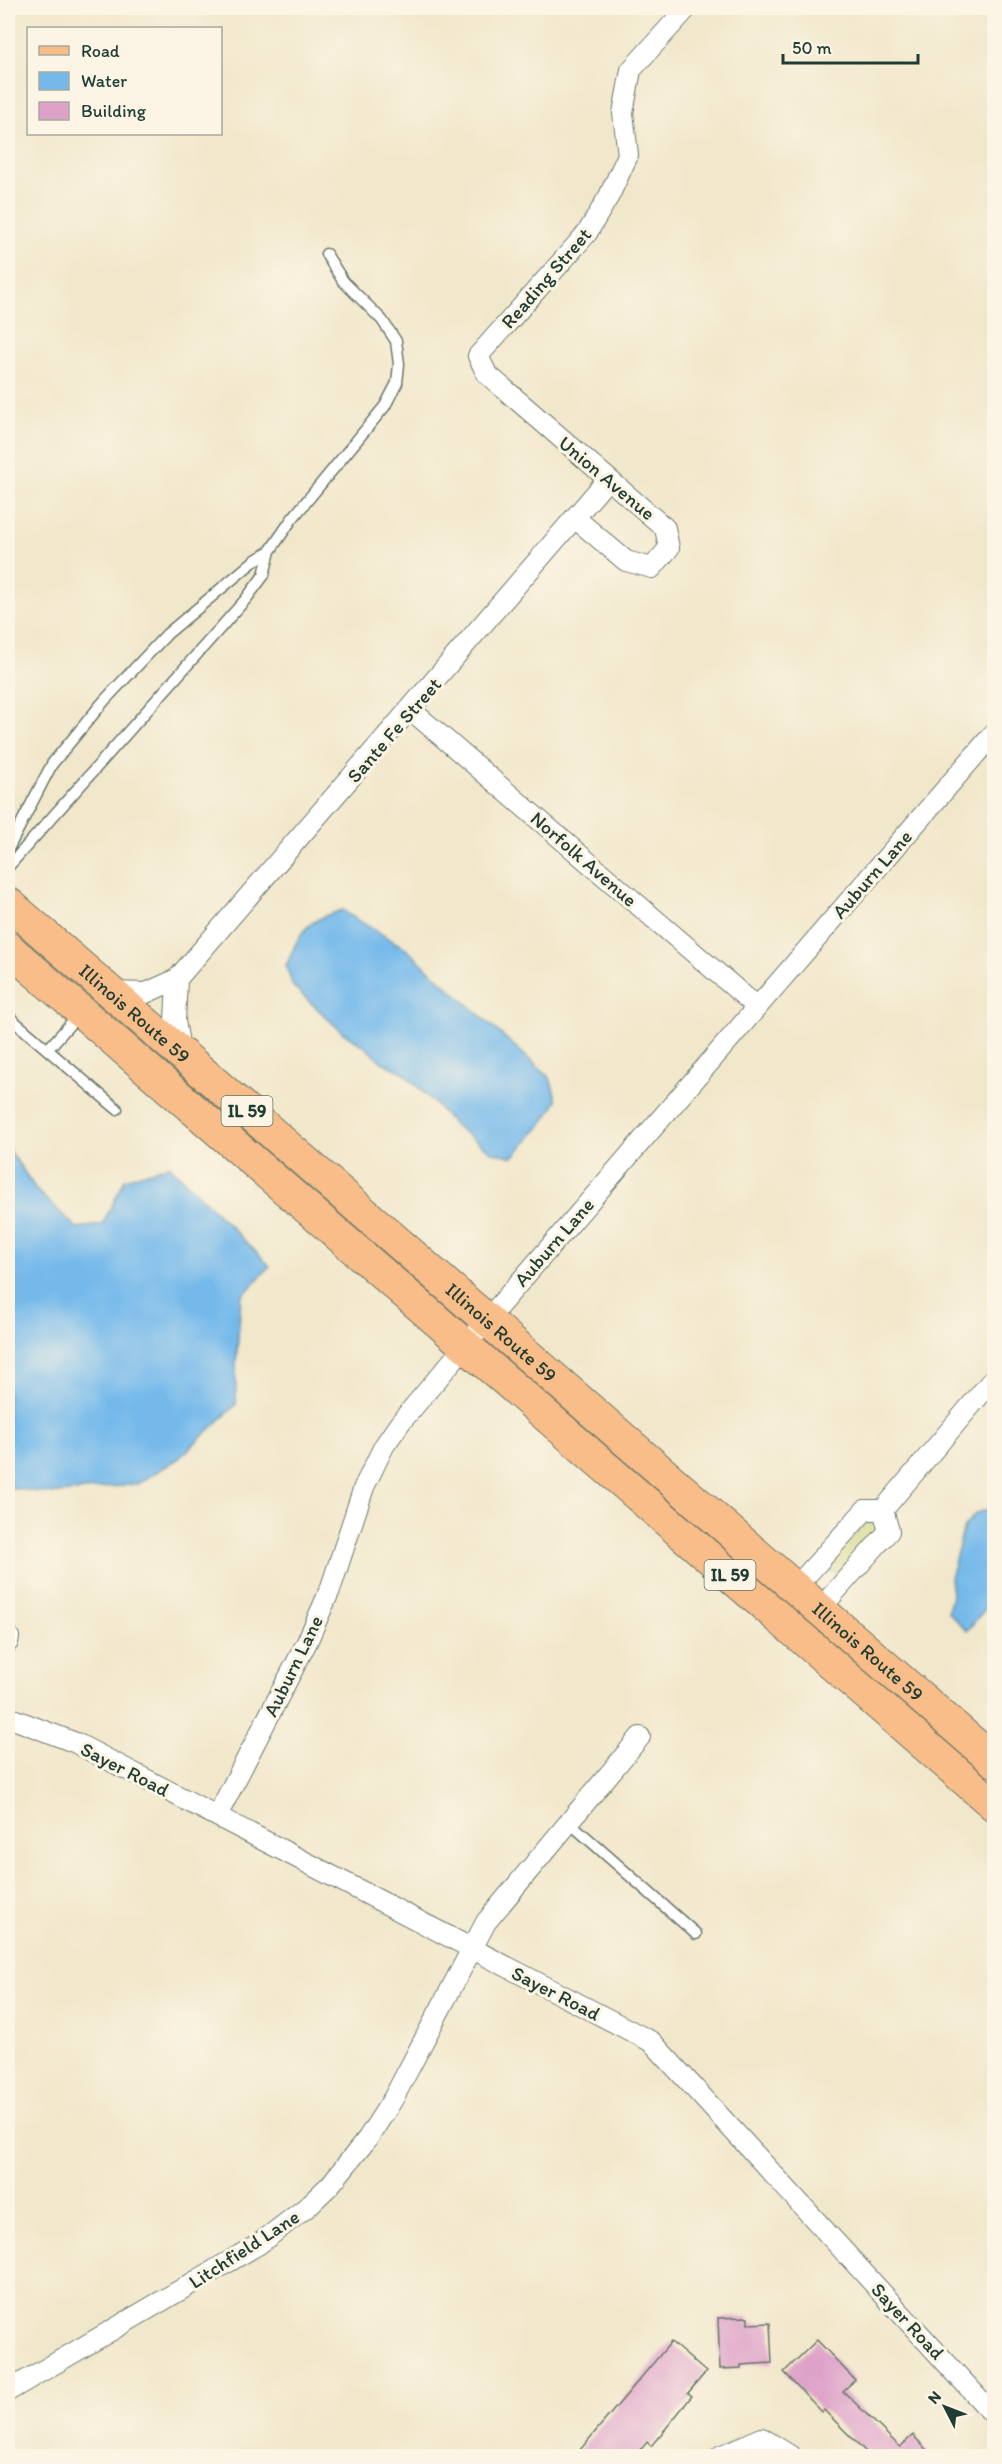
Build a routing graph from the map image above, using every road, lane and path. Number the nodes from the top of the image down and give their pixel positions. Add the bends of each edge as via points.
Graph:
1 (687, 8) edge
2 (326, 254) dead end
3 (478, 356) joint
4 (608, 480) junction
5 (576, 519) junction
6 (270, 551) junction
7 (411, 710) junction
8 (994, 733) edge
9 (8, 849) edge
10 (8, 867) edge
11 (8, 903) edge
12 (8, 948) edge
13 (177, 979) junction
14 (110, 992) junction
15 (757, 1007) junction
16 (81, 1012) junction
17 (8, 1016) edge
18 (48, 1049) junction
19 (181, 1054) junction
20 (117, 1109) dead end
21 (487, 1320) junction
22 (465, 1345) junction
23 (994, 1378) edge
24 (883, 1510) junction
25 (795, 1588) junction
26 (820, 1609) junction
27 (8, 1717) edge
28 (640, 1737) dead end
29 (994, 1761) edge
30 (994, 1805) edge
31 (217, 1816) junction
32 (569, 1822) junction
33 (696, 1934) dead end
34 (471, 1949) junction
35 (8, 2391) edge
36 (994, 2415) edge
37 (720, 2457) edge
38 (791, 2457) edge

1 - 3 street, Reading Street via 631,70 623,114 628,155 587,233
2 - 6 lane via 343,281 382,320 396,341 397,382 385,406
3 - 4 street, Union Avenue via 487,374
4 - 5 street, Sante Fe Street
4 - 5 street, Union Avenue via 665,528 669,548 652,567 626,561
5 - 7 street, Sante Fe Street
6 - 9 lane via 167,634 104,701 52,764
6 - 10 lane via 264,575 246,599
7 - 13 street, Sante Fe Street
7 - 15 street, Norfolk Avenue
8 - 15 street, Auburn Lane
11 - 14 main road, Illinois Route 59 / IL 59
12 - 16 main road, Illinois Route 59 / IL 59
13 - 14 street, Sante Fe Street via 146,993
13 - 19 street via 175,1021
14 - 19 main road, Illinois Route 59 / IL 59
15 - 21 street, Auburn Lane
16 - 18 lane
16 - 22 main road, Illinois Route 59 / IL 59
17 - 18 lane
18 - 20 lane
19 - 21 main road, Illinois Route 59 / IL 59
21 - 22 street, Auburn Lane
21 - 25 main road, Illinois Route 59 / IL 59
22 - 30 main road, Illinois Route 59 / IL 59
22 - 31 street, Auburn Lane via 400,1424 376,1461 330,1590
23 - 24 street
24 - 25 street via 865,1510
24 - 26 street via 889,1531
25 - 26 main road, Illinois Route 59 / IL 59
26 - 29 main road, Illinois Route 59 / IL 59
27 - 31 street, Sayer Road via 76,1743
28 - 32 street, Litchfield Lane
31 - 34 street, Sayer Road
32 - 33 lane
32 - 34 street, Litchfield Lane via 486,1922
34 - 35 street, Litchfield Lane via 393,2099 337,2177 307,2207 231,2262
34 - 36 street, Sayer Road via 652,2042
37 - 38 street via 762,2438

